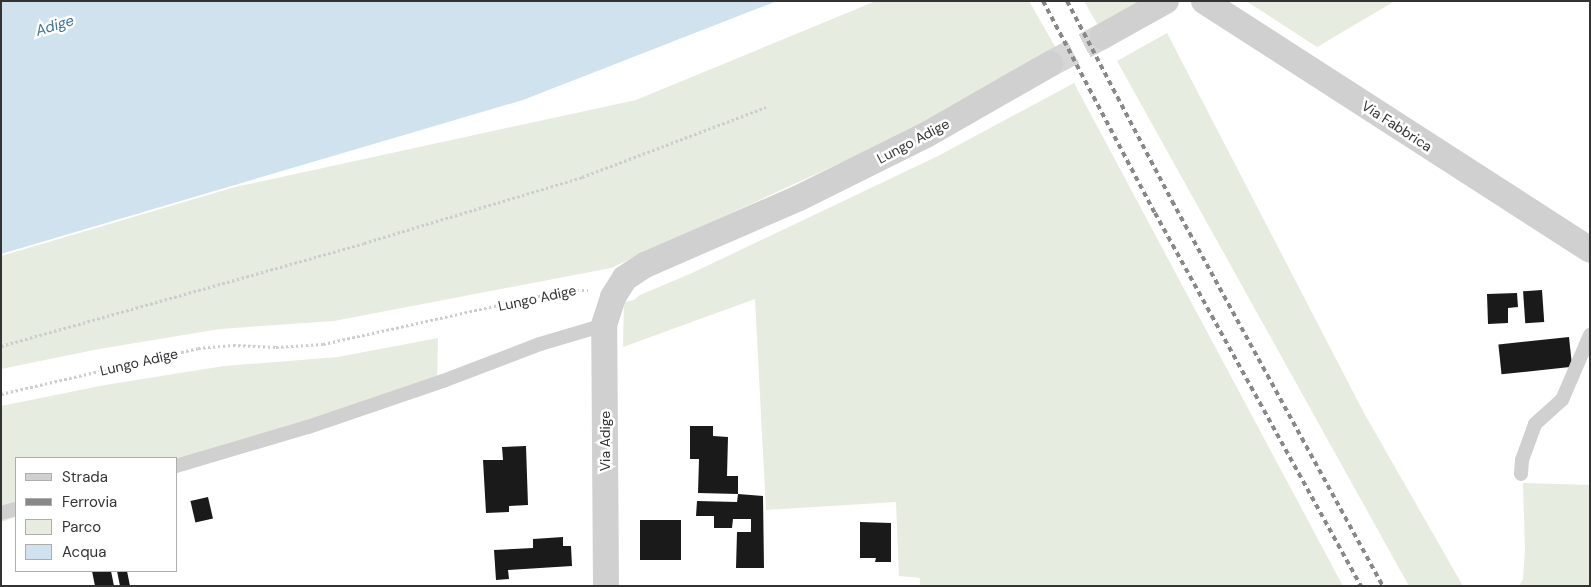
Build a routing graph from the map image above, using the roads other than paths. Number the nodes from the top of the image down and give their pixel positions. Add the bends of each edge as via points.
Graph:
1 (1166, 1) edge
2 (1204, 1) edge
3 (1102, 36) tunnel mouth
4 (1050, 64) tunnel mouth
5 (1590, 250) edge
6 (613, 298) joint
7 (604, 325) junction
8 (1590, 334) edge
9 (178, 465) edge
10 (1521, 474) dead end
11 (15, 509) edge
12 (1, 513) edge
13 (606, 586) edge

1 - 3 street
2 - 5 street, Via Fabbrica
4 - 6 street, Lungo Adige via 910,144 799,198 645,265 625,278
6 - 7 street, Via Adige
7 - 9 lane via 540,344 308,427
7 - 13 street, Via Adige
8 - 10 lane via 1562,400 1535,424 1522,460
11 - 12 lane

